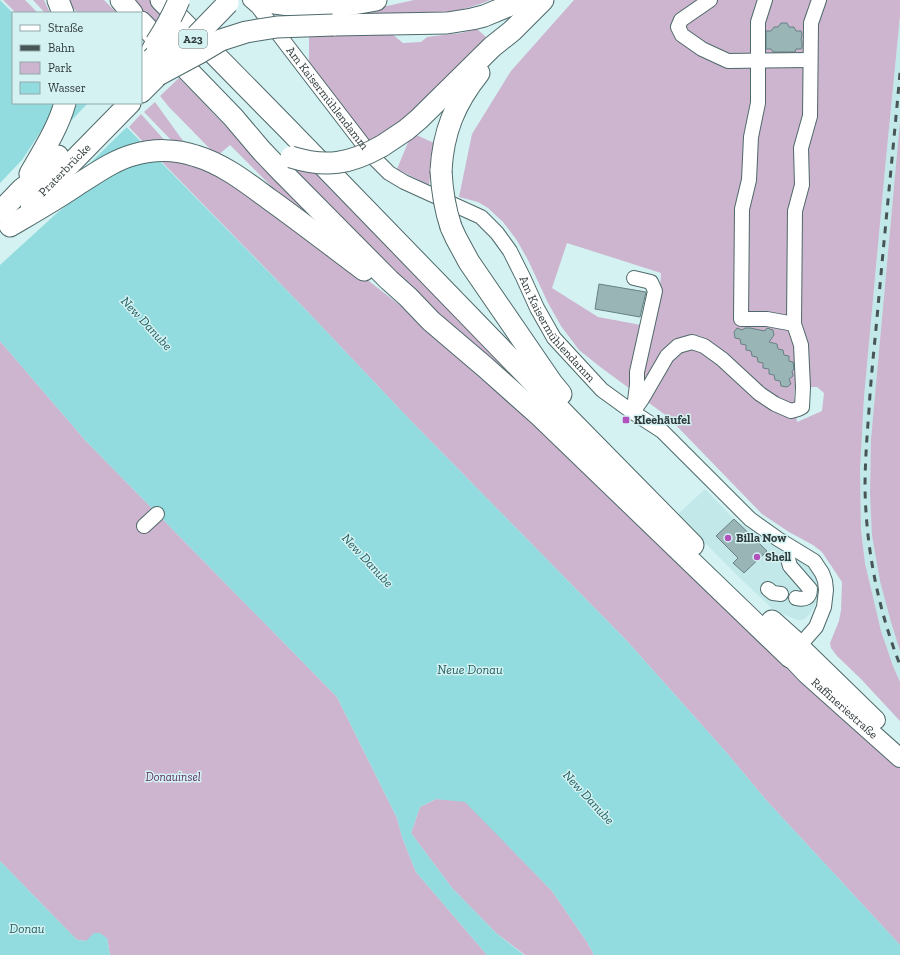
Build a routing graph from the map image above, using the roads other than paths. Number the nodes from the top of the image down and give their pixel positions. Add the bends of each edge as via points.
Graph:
1 (58, 0) edge
2 (161, 0) edge
3 (179, 0) edge
4 (210, 0) edge
5 (231, 0) edge
6 (250, 0) edge
7 (260, 0) edge
8 (376, 0) edge
9 (519, 0) edge
10 (543, 0) edge
11 (710, 0) edge
12 (765, 0) edge
13 (819, 0) edge
14 (63, 12) edge
15 (332, 16) junction
16 (142, 23) edge
17 (512, 31) junction
18 (810, 60) junction
19 (758, 61) junction
20 (147, 72) edge
21 (142, 89) edge
22 (66, 104) edge
23 (109, 104) edge
24 (129, 104) edge
25 (233, 117) junction
26 (22, 189) junction
27 (3, 225) edge
28 (634, 278) dead end
29 (431, 321) junction
30 (794, 324) junction
31 (633, 412) junction
32 (613, 463) junction
33 (157, 514) dead end
34 (144, 526) dead end
35 (788, 559) dead end
36 (796, 598) dead end
37 (795, 652) junction
38 (900, 745) edge
39 (900, 758) edge

1 - 14 highway
2 - 32 highway
3 - 20 highway, bridge via 156,43
4 - 20 highway, A23, bridge
5 - 20 highway, A23, bridge
6 - 31 street, Am Kaisermühlendamm via 258,7 367,150 389,173 481,216 497,233 510,251 554,338 602,390
7 - 15 highway via 293,5
8 - 15 highway via 355,4
9 - 15 highway via 484,16 447,23
10 - 17 highway
11 - 19 street via 681,20 678,28 682,35 728,62
12 - 19 street via 758,22
13 - 18 street via 811,23
15 - 20 highway, bridge via 246,32
16 - 25 highway
17 - 25 highway, bridge via 406,130 357,158 324,164 292,156 281,152
17 - 32 highway, bridge via 460,101 447,132 441,171 448,216 469,262 552,383
18 - 19 street
18 - 30 street via 810,116 801,148 802,185 795,211
19 - 30 street via 758,103 751,137 749,180 742,209 741,319 767,318
20 - 21 highway, A23
22 - 26 highway via 53,133
23 - 26 highway, Praterbrücke via 40,175
24 - 27 highway, Praterbrücke
25 - 29 highway via 280,170
26 - 27 highway, Praterbrücke
27 - 29 highway via 77,186 118,160 147,152 184,152 209,160 246,182
28 - 31 street via 651,282 655,291 637,372
29 - 37 highway via 540,416
30 - 31 street via 801,345 802,407 791,411 775,404 760,394 722,359 704,346 692,342 678,346 668,356
31 - 37 street, Am Kaisermühlendamm via 662,431 750,519 814,561 825,581 824,607 816,628
32 - 37 highway
33 - 34 street
35 - 36 street via 790,566 810,588 810,594 806,598
37 - 38 main road, Raffineriestraße
37 - 39 main road, Raffineriestraße via 806,674

